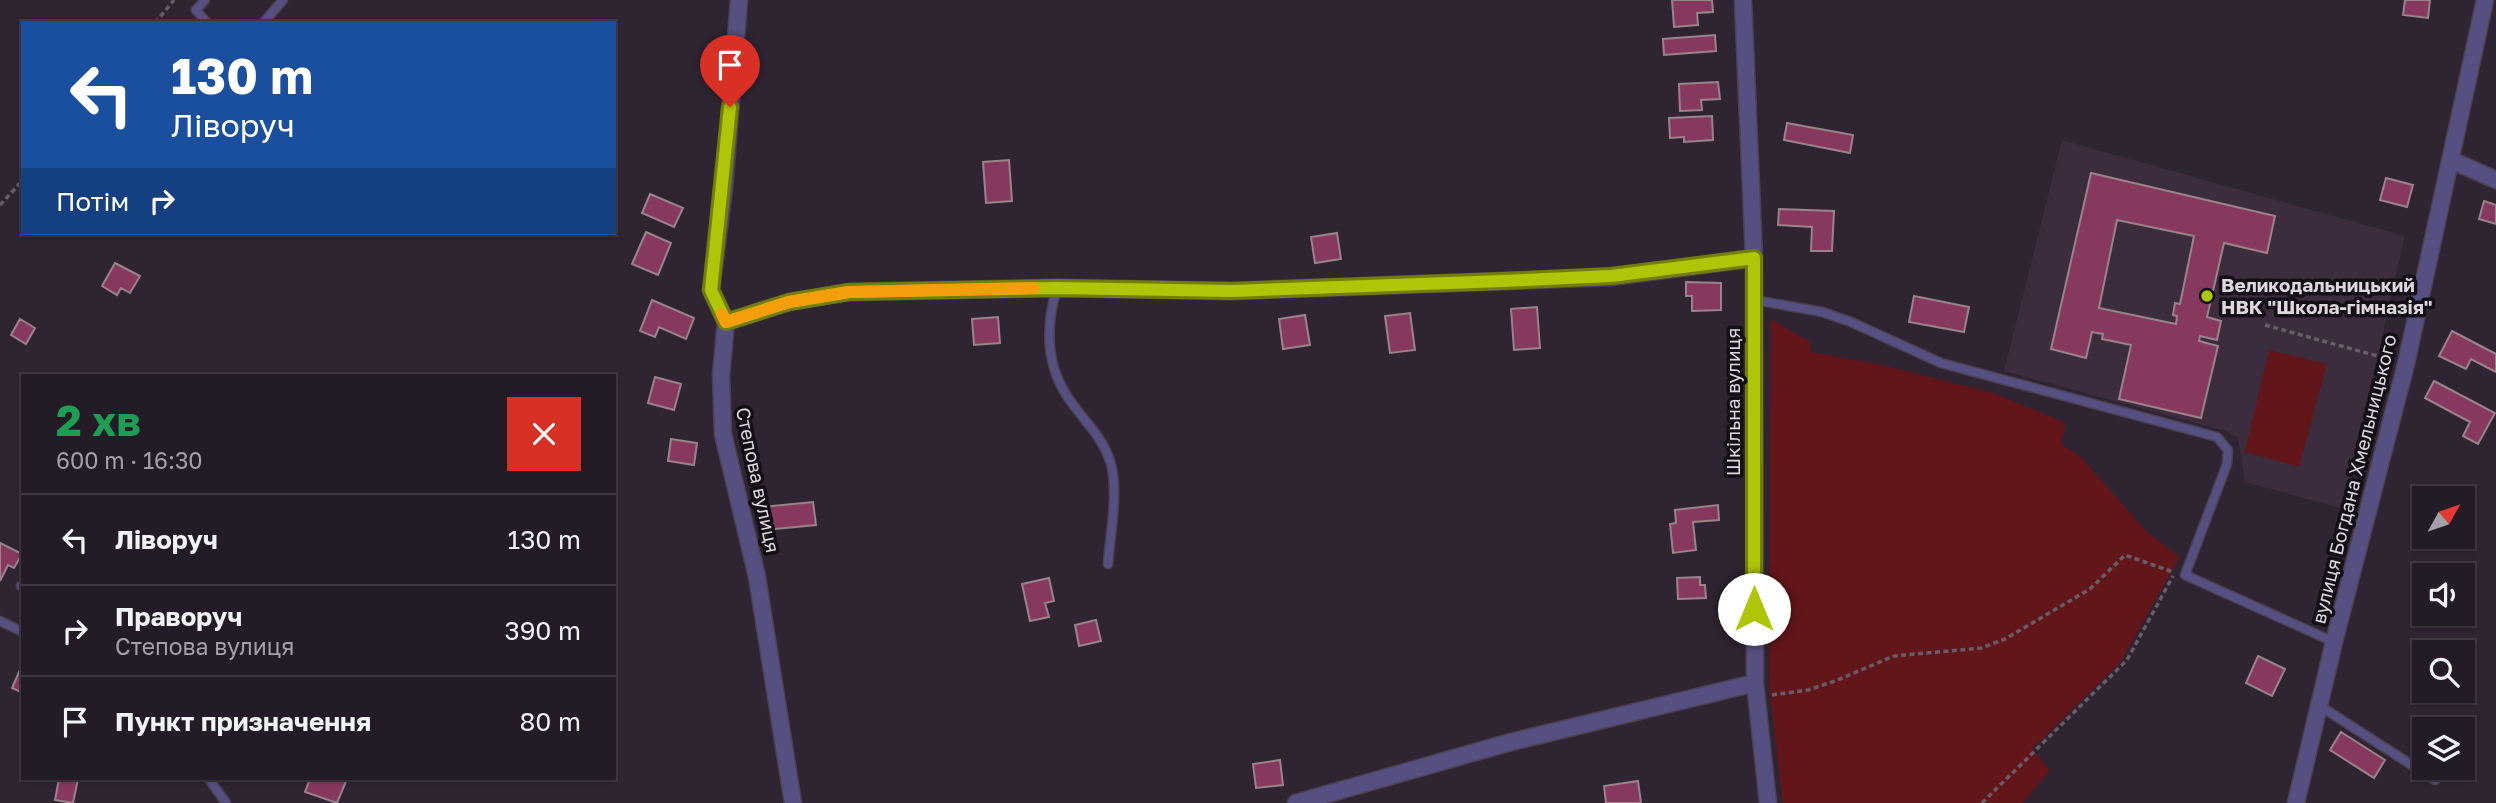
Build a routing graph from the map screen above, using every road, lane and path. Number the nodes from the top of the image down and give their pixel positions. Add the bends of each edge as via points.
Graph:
1 (174, 0) edge
2 (205, 0) edge
3 (283, 0) edge
4 (739, 0) edge
5 (1743, 0) edge
6 (2485, 0) edge
7 (157, 21) edge
8 (205, 21) edge
9 (265, 21) edge
10 (2451, 160) junction
11 (2496, 180) edge
12 (21, 182) edge
13 (0, 205) edge
14 (1754, 258) junction
15 (1057, 288) junction
16 (1755, 300) junction
17 (726, 322) junction
18 (2266, 325) dead end
19 (2406, 364) junction
20 (1108, 564) dead end
21 (0, 621) edge
22 (21, 631) edge
23 (2334, 642) junction
24 (1755, 690) junction
25 (2320, 706) junction
26 (2412, 765) edge
27 (210, 780) edge
28 (226, 803) edge
29 (793, 803) edge
30 (1296, 803) edge
31 (1768, 803) edge
32 (1982, 803) edge
33 (2296, 803) edge

1 - 7 path
2 - 8 lane via 196,10
3 - 9 lane
4 - 17 street via 711,290
5 - 14 street, Шкільна вулиця
6 - 10 street, вулиця Богдана Хмельницького
10 - 11 street
10 - 19 street, вулиця Богдана Хмельницького
12 - 13 path
14 - 15 street via 1611,276 1232,291
14 - 16 street, Шкільна вулиця
15 - 17 street via 849,292 789,302
15 - 20 lane via 1048,326 1052,364 1067,397 1103,446 1112,474
16 - 23 lane via 1822,312 1941,363 2217,437 2228,450 2227,464 2185,575
16 - 24 street, Шкільна вулиця
17 - 29 street, Степова вулиця via 721,376 723,434 757,577
18 - 19 path
19 - 23 street, вулиця Богдана Хмельницького
21 - 22 lane
23 - 25 street, вулиця Богдана Хмельницького
24 - 30 street via 1511,742
24 - 31 street, Шкільна вулиця
24 - 32 path via 1808,690 1894,656 1980,648 2005,639 2090,589 2125,555 2174,572 2127,660
25 - 26 lane
25 - 33 street, вулиця Богдана Хмельницького
27 - 28 lane

